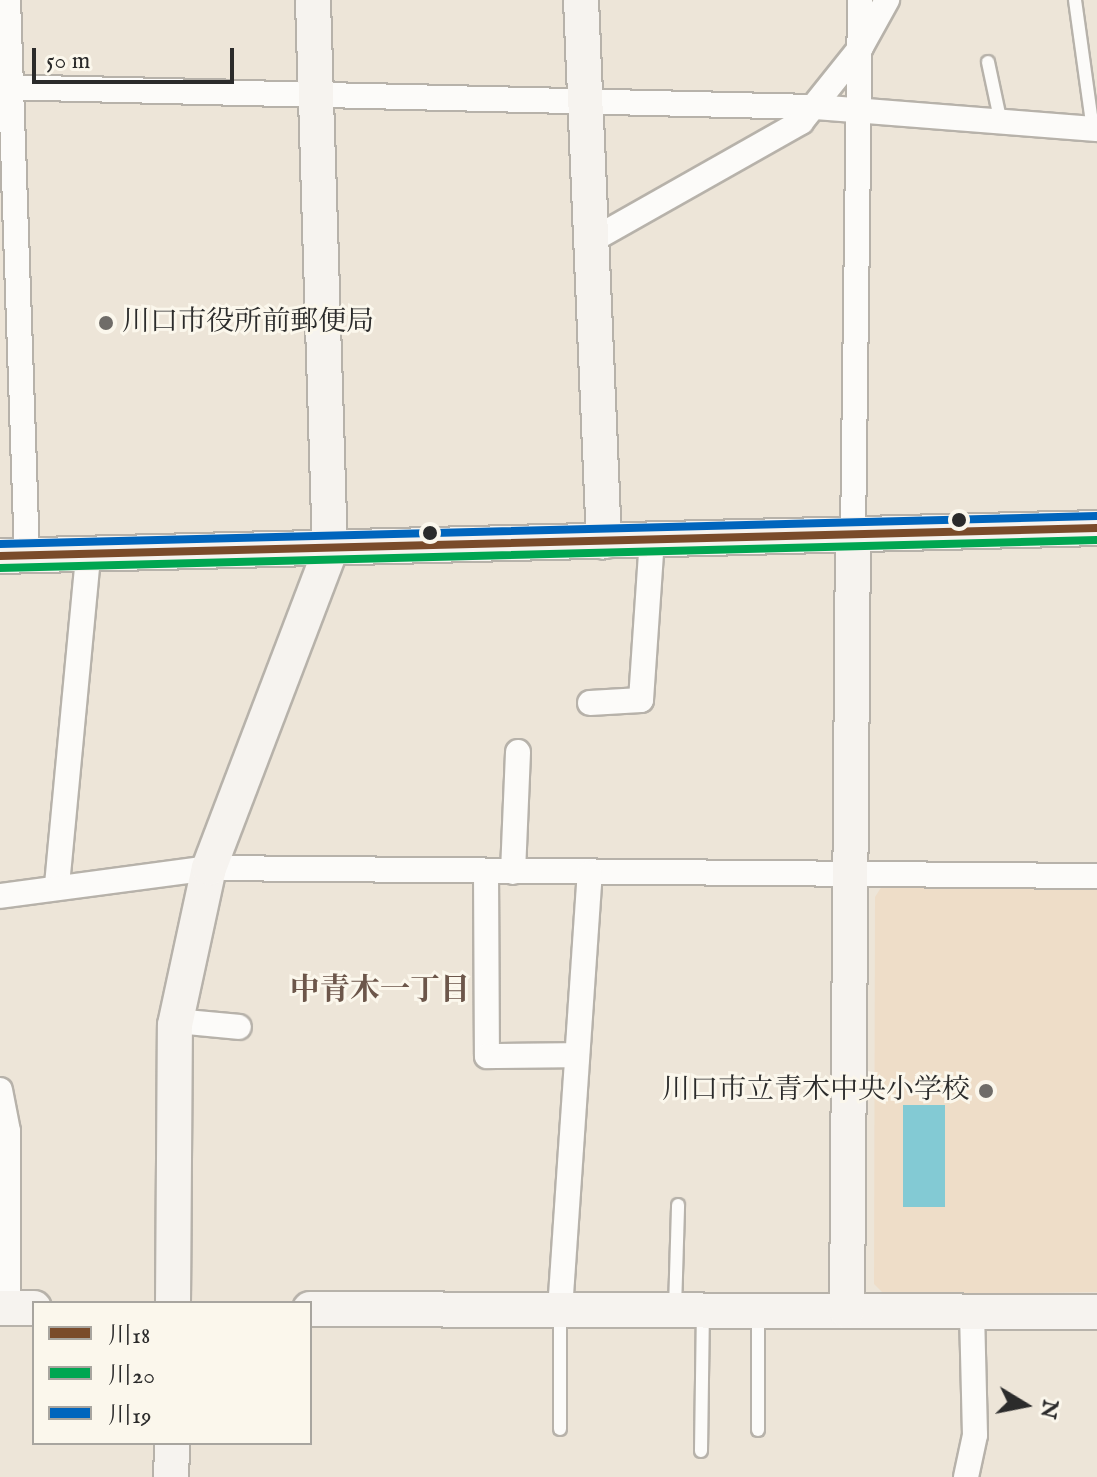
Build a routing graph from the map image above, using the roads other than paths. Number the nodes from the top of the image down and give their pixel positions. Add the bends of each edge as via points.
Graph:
1 (8, 0) edge
2 (313, 0) edge
3 (581, 0) edge
4 (860, 0) edge
5 (887, 0) edge
6 (1075, 0) edge
7 (861, 47) junction
8 (988, 62) dead end
9 (5, 87) edge
10 (317, 99) junction
11 (584, 102) junction
12 (815, 107) junction
13 (860, 115) junction
14 (1001, 123) junction
15 (1095, 129) edge
16 (589, 242) junction
17 (1097, 528) edge
18 (853, 535) junction
19 (652, 540) junction
20 (604, 542) junction
21 (330, 551) junction
22 (88, 554) junction
23 (14, 556) edge
24 (590, 703) dead end
25 (518, 752) dead end
26 (209, 868) junction
27 (486, 872) junction
28 (513, 872) junction
29 (590, 873) junction
30 (849, 875) junction
31 (1097, 876) edge
32 (57, 885) junction
33 (0, 896) edge
34 (176, 1021) junction
35 (239, 1027) dead end
36 (576, 1055) junction
37 (0, 1090) edge
38 (678, 1205) dead end
39 (173, 1301) edge
40 (14, 1308) edge
41 (312, 1309) edge
42 (560, 1310) junction
43 (689, 1311) junction
44 (758, 1311) junction
45 (847, 1311) junction
46 (972, 1311) junction
47 (1097, 1312) edge
48 (560, 1429) dead end
49 (758, 1430) dead end
50 (172, 1445) edge
51 (701, 1451) dead end
52 (171, 1477) edge
53 (966, 1477) edge

1 - 9 street
2 - 10 street
3 - 11 street
4 - 7 street
5 - 7 street
6 - 15 lane
7 - 12 street
7 - 13 street
8 - 14 lane
9 - 10 street
9 - 23 street
10 - 11 street
10 - 21 street
11 - 12 street
11 - 16 street
12 - 13 street
12 - 16 street
13 - 14 street
13 - 18 street
14 - 15 street
16 - 20 street
17 - 18 street
18 - 19 street
18 - 30 street
19 - 20 street
19 - 24 street via 641,700
20 - 21 street
21 - 22 street
21 - 26 street
22 - 23 street
22 - 32 street
25 - 28 street
26 - 27 street
26 - 32 street
26 - 34 street
27 - 28 street
27 - 36 street via 487,1056
28 - 29 street
29 - 30 street
29 - 36 street
30 - 31 street
30 - 45 street
32 - 33 street
34 - 35 street
34 - 39 street
36 - 42 street
37 - 40 street via 8,1131
38 - 43 lane
41 - 42 street
42 - 43 street
42 - 48 lane
43 - 44 street
43 - 51 lane
44 - 45 street
44 - 49 lane
45 - 46 street
46 - 47 street
46 - 53 street via 975,1435
50 - 52 street

